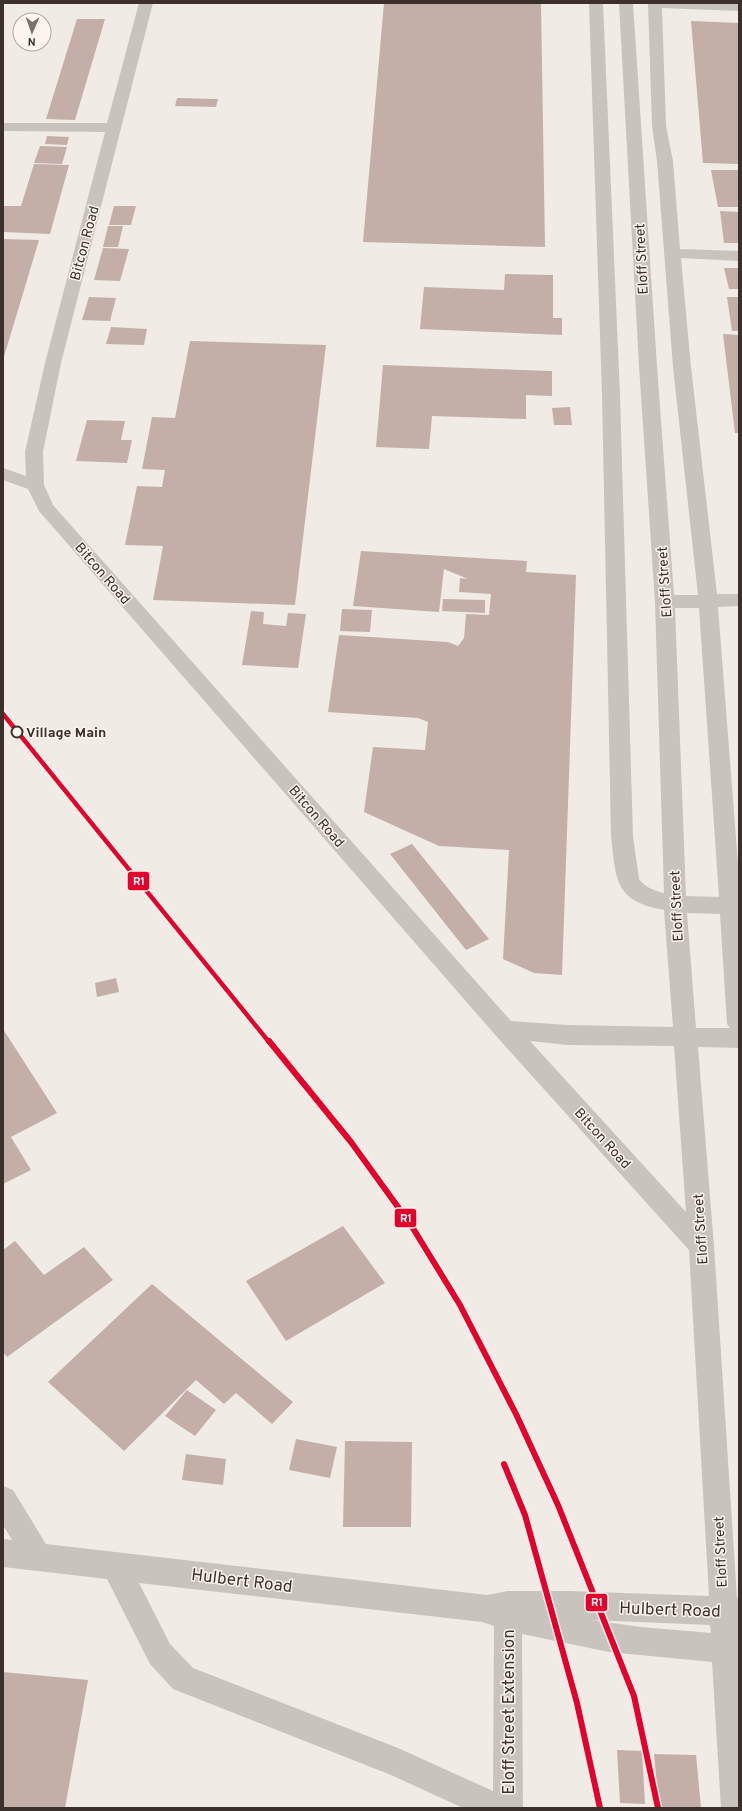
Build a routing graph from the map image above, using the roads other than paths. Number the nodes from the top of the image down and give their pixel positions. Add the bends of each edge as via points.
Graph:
1 (146, 3) edge
2 (596, 3) edge
3 (626, 3) edge
4 (655, 4) edge
5 (739, 6) edge
6 (3, 127) edge
7 (114, 128) junction
8 (636, 160) junction
9 (665, 161) junction
10 (672, 253) junction
11 (739, 256) edge
12 (3, 474) edge
13 (35, 485) junction
14 (739, 600) edge
15 (708, 601) junction
16 (666, 602) junction
17 (732, 840) edge
18 (675, 904) junction
19 (729, 906) junction
20 (739, 1024) edge
21 (505, 1030) junction
22 (685, 1036) junction
23 (739, 1038) edge
24 (701, 1246) junction
25 (3, 1499) edge
26 (3, 1553) edge
27 (37, 1556) junction
28 (115, 1565) junction
29 (499, 1610) junction
30 (731, 1612) edge
31 (732, 1649) edge
32 (496, 1808) edge
33 (508, 1808) edge
34 (736, 1808) edge

1 - 7 street, Bitcon Road
2 - 18 street via 611,394 622,836 629,882 635,891 639,895
3 - 8 street, Eloff Street
4 - 5 street
4 - 9 street via 659,126
6 - 7 street
7 - 13 street, Bitcon Road via 53,363 34,452
8 - 9 street
8 - 16 street, Eloff Street
9 - 10 street
10 - 11 street
10 - 15 street
12 - 13 street
13 - 21 street, Bitcon Road via 45,507
14 - 15 street
15 - 16 street
15 - 17 street
16 - 18 street, Eloff Street
17 - 19 street
18 - 19 street
18 - 22 street, Eloff Street
19 - 20 street
21 - 22 street via 567,1035
21 - 24 street, Bitcon Road
22 - 23 street
22 - 24 street, Eloff Street
24 - 30 street, Eloff Street
25 - 27 street
26 - 27 street, Hulbert Road
27 - 28 street, Hulbert Road
28 - 29 street, Hulbert Road
28 - 32 street via 160,1654 183,1679 398,1763
29 - 30 street, Hulbert Road via 568,1605
29 - 31 street, Hulbert Road via 567,1631 621,1640
29 - 33 street, Eloff Street Extension
30 - 31 street, Eloff Street
31 - 34 street, Eloff Street

